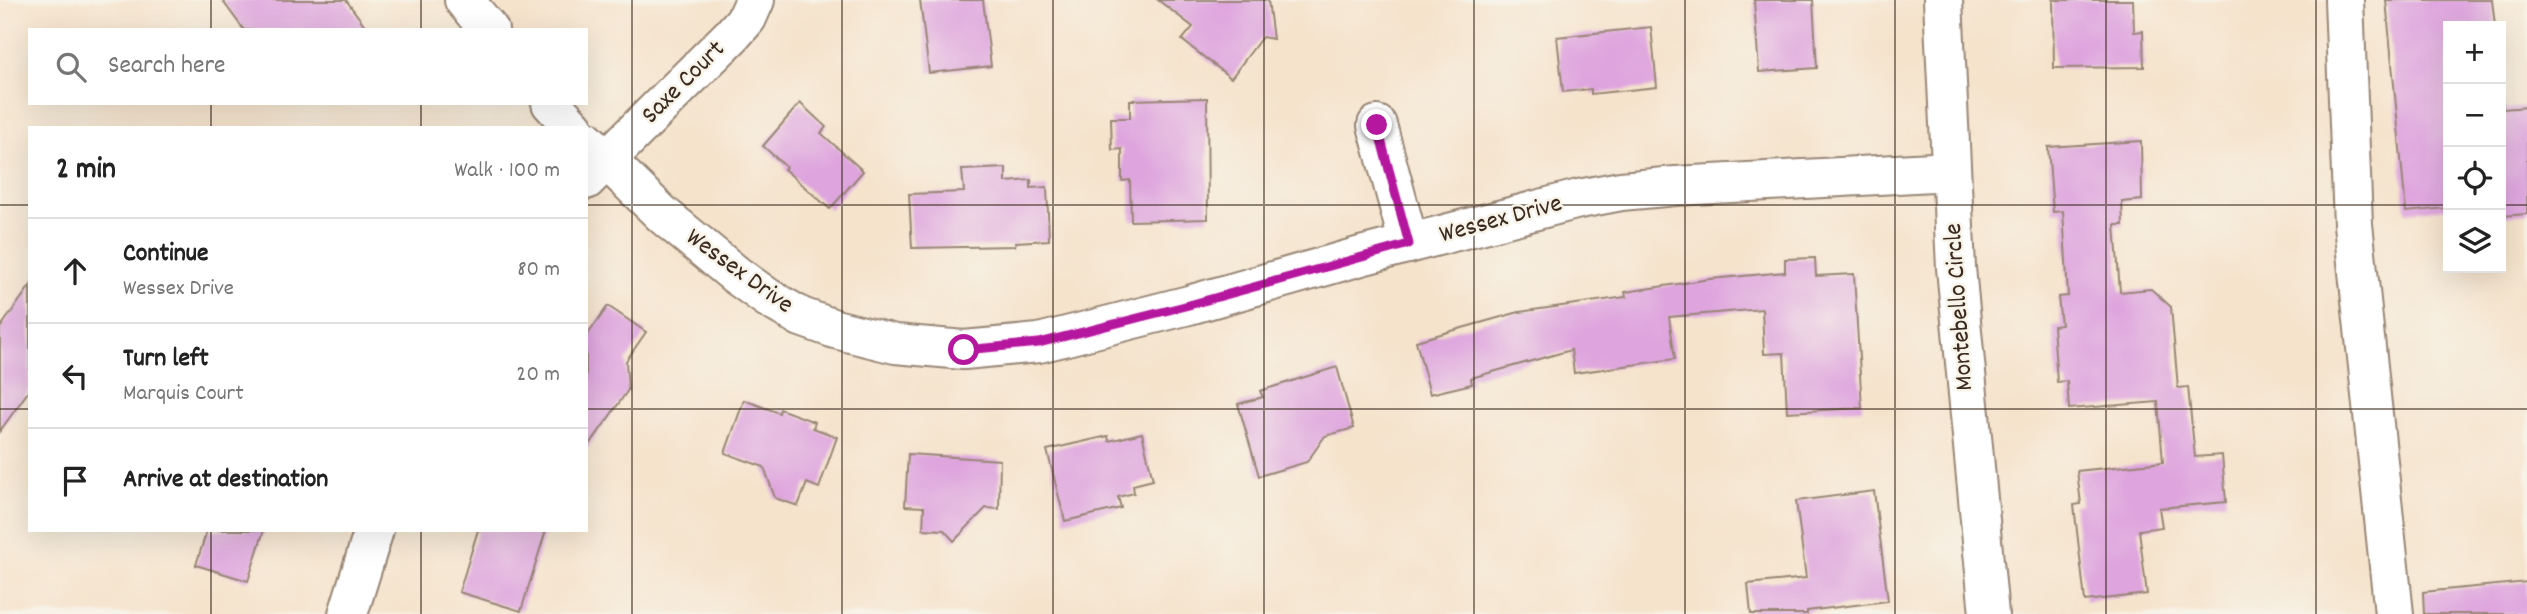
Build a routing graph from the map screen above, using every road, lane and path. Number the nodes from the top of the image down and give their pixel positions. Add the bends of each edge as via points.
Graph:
1 (464, 0) edge
2 (755, 0) edge
3 (1943, 0) edge
4 (2344, 0) edge
5 (487, 28) edge
6 (553, 105) edge
7 (1377, 125) dead end
8 (572, 126) edge
9 (593, 160) edge
10 (1951, 171) junction
11 (1409, 244) junction
12 (373, 532) edge
13 (348, 614) edge
14 (1989, 614) edge
15 (2394, 614) edge

1 - 5 street
2 - 9 street, Saxe Court via 732,35
3 - 10 street, Montebello Circle
4 - 15 street via 2353,224
6 - 8 street
7 - 11 street
9 - 11 street, Wessex Drive via 736,275 801,317 895,344 926,348 964,350 1039,343
10 - 11 street, Wessex Drive via 1621,191
10 - 14 street, Montebello Circle via 1955,268
12 - 13 street

